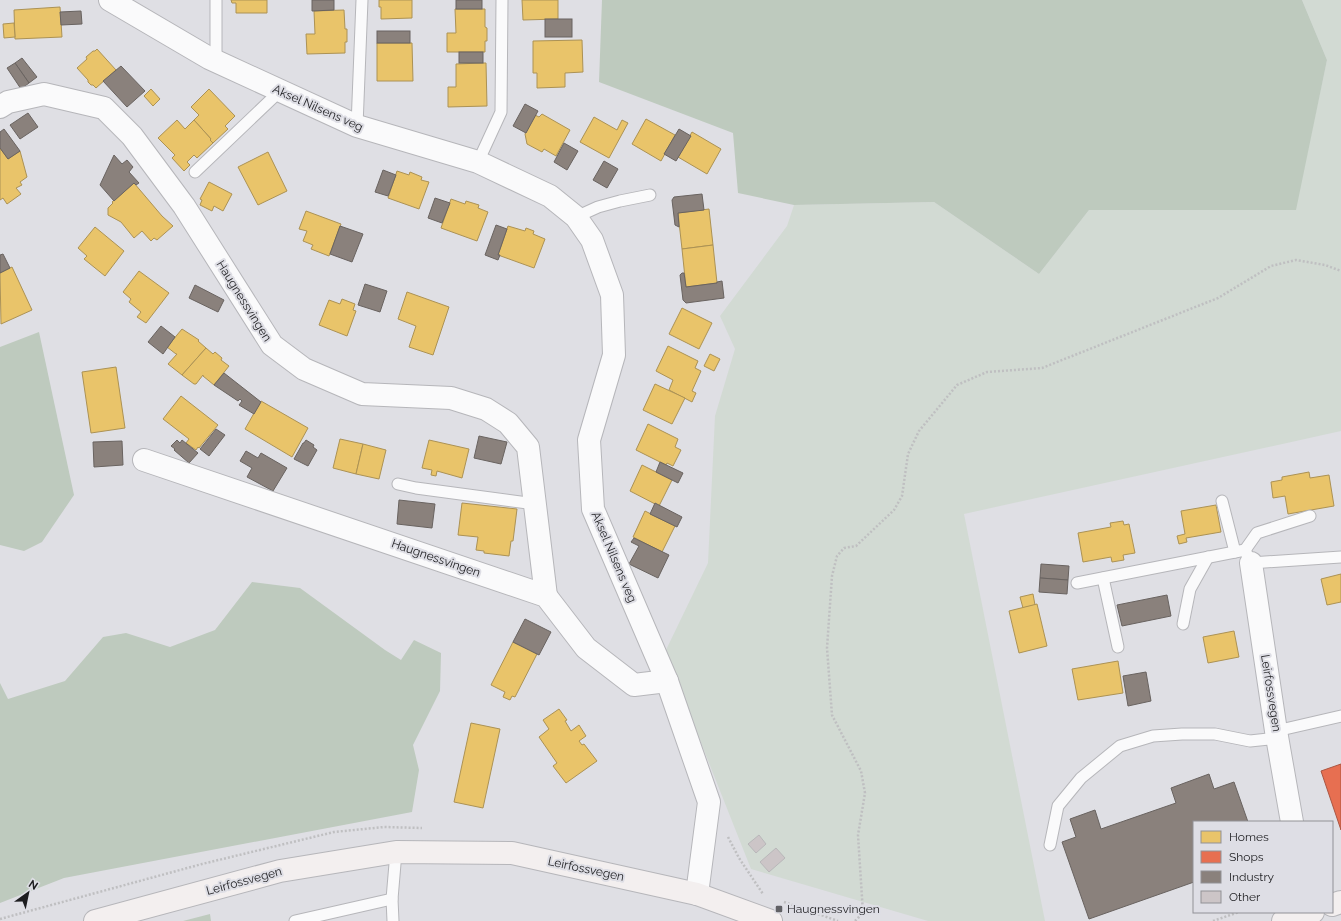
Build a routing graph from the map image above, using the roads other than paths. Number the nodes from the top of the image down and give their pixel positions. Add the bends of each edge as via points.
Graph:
1 (110, 0) edge
2 (216, 0) edge
3 (362, 0) edge
4 (502, 0) edge
5 (216, 61) junction
6 (280, 91) junction
7 (0, 107) edge
8 (357, 126) junction
9 (478, 162) junction
10 (195, 172) dead end
11 (650, 195) dead end
12 (576, 217) junction
13 (144, 460) dead end
14 (398, 484) dead end
15 (1222, 501) dead end
16 (535, 504) junction
17 (1310, 516) dead end
18 (1244, 555) junction
19 (1208, 557) junction
20 (1341, 557) edge
21 (1103, 578) junction
22 (1078, 583) dead end
23 (546, 596) junction
24 (1183, 624) dead end
25 (1118, 647) dead end
26 (667, 681) junction
27 (1341, 716) edge
28 (1277, 734) junction
29 (1292, 821) edge
30 (1050, 845) dead end
31 (396, 852) junction
32 (697, 894) junction
33 (392, 899) junction
34 (1309, 913) edge
35 (95, 921) edge
36 (295, 921) edge
37 (393, 921) edge
38 (771, 921) edge
39 (1283, 921) edge

1 - 5 street, Aksel Nilsens veg
2 - 5 lane
3 - 8 lane
4 - 9 lane via 501,112
5 - 6 street, Aksel Nilsens veg
6 - 8 street, Aksel Nilsens veg
6 - 10 lane
7 - 16 street, Haugnessvingen via 8,102 44,94 104,108 132,136 184,206 272,345 304,369 362,394 451,398 486,409 508,423 528,447
8 - 9 street, Aksel Nilsens veg
9 - 12 street, Aksel Nilsens veg via 550,196
11 - 12 lane via 598,207
12 - 26 street, Aksel Nilsens veg via 592,240 612,295 614,355 589,440 593,509
13 - 23 street, Haugnessvingen
14 - 16 lane
15 - 18 lane
16 - 23 street, Haugnessvingen
17 - 18 lane via 1257,533
18 - 19 lane
18 - 20 lane
18 - 28 street, Leirfossvegen
19 - 21 lane
19 - 24 lane via 1190,589
21 - 22 lane
21 - 25 lane
23 - 26 street via 586,648 634,685
26 - 32 street, Aksel Nilsens veg via 710,802
27 - 28 lane
28 - 29 street, Leirfossvegen
28 - 30 lane via 1250,741 1215,734 1154,736 1120,746 1082,778 1058,806
31 - 32 street, Leirfossvegen via 512,853
31 - 33 lane
31 - 35 street, Leirfossvegen via 280,871
32 - 38 street, Leirfossvegen
33 - 36 lane
33 - 37 lane
34 - 39 street

